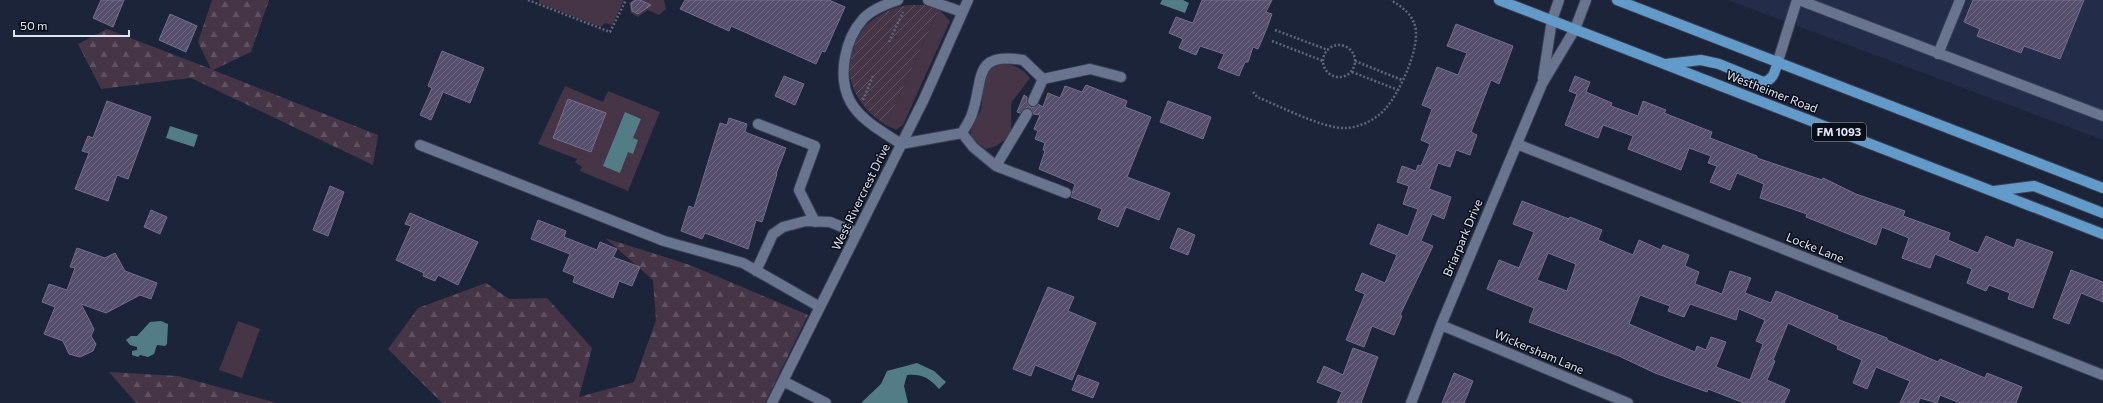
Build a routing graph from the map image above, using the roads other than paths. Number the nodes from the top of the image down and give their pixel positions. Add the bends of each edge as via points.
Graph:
1 (928, 0) edge
2 (968, 0) edge
3 (1499, 0) edge
4 (1559, 0) edge
5 (1586, 0) edge
6 (1617, 0) edge
7 (1798, 0) edge
8 (1960, 0) edge
9 (901, 4) edge
10 (962, 12) junction
11 (1552, 20) junction
12 (1575, 29) junction
13 (1938, 54) junction
14 (1778, 61) junction
15 (1664, 65) junction
16 (1121, 77) dead end
17 (1043, 79) junction
18 (1542, 84) junction
19 (1033, 101) dead end
20 (1027, 114) dead end
21 (2103, 116) edge
22 (758, 124) dead end
23 (962, 133) junction
24 (901, 144) junction
25 (1517, 144) junction
26 (420, 145) dead end
27 (996, 166) junction
28 (2103, 188) edge
29 (1992, 191) junction
30 (1066, 193) dead end
31 (2103, 213) edge
32 (815, 222) junction
33 (857, 233) junction
34 (2103, 234) edge
35 (756, 271) junction
36 (820, 308) junction
37 (1441, 325) junction
38 (2103, 375) edge
39 (783, 381) junction
40 (772, 403) edge
41 (826, 403) edge
42 (1411, 403) edge
43 (1628, 403) edge

1 - 10 street
2 - 10 street, West Rivercrest Drive
3 - 11 main road, Westheimer Road / FM 1093
4 - 11 street, Briarpark Drive
5 - 12 street, Briarpark Drive
6 - 14 main road
7 - 13 street
7 - 14 street
8 - 13 street
9 - 24 street via 875,10 863,19 850,40 844,63 850,100 879,130
10 - 24 street, West Rivercrest Drive
11 - 12 main road, Westheimer Road / FM 1093
11 - 18 street, Briarpark Drive
12 - 15 main road, Westheimer Road / FM 1093
12 - 18 street, Briarpark Drive
13 - 21 street
14 - 15 main road via 1773,77 1763,82 1719,64 1701,60
14 - 28 main road
15 - 29 main road, Westheimer Road / FM 1093
16 - 17 street via 1090,69
17 - 19 street
17 - 23 street via 1024,60 1002,58 989,62 982,71 972,114
18 - 25 street, Briarpark Drive
20 - 27 street
22 - 32 street via 815,146 799,190
23 - 24 street
23 - 27 street
24 - 33 street, West Rivercrest Drive
25 - 37 street, Briarpark Drive
25 - 38 street, Locke Lane
26 - 35 street via 664,241 743,263
27 - 30 street
29 - 31 main road via 2034,186
29 - 34 main road, Westheimer Road / FM 1093
32 - 33 street via 830,222
32 - 35 street via 783,227 773,234
33 - 36 street, West Rivercrest Drive
35 - 36 street
36 - 39 street, West Rivercrest Drive
37 - 42 street, Briarpark Drive
37 - 43 street, Wickersham Lane
39 - 40 street, West Rivercrest Drive
39 - 41 street

